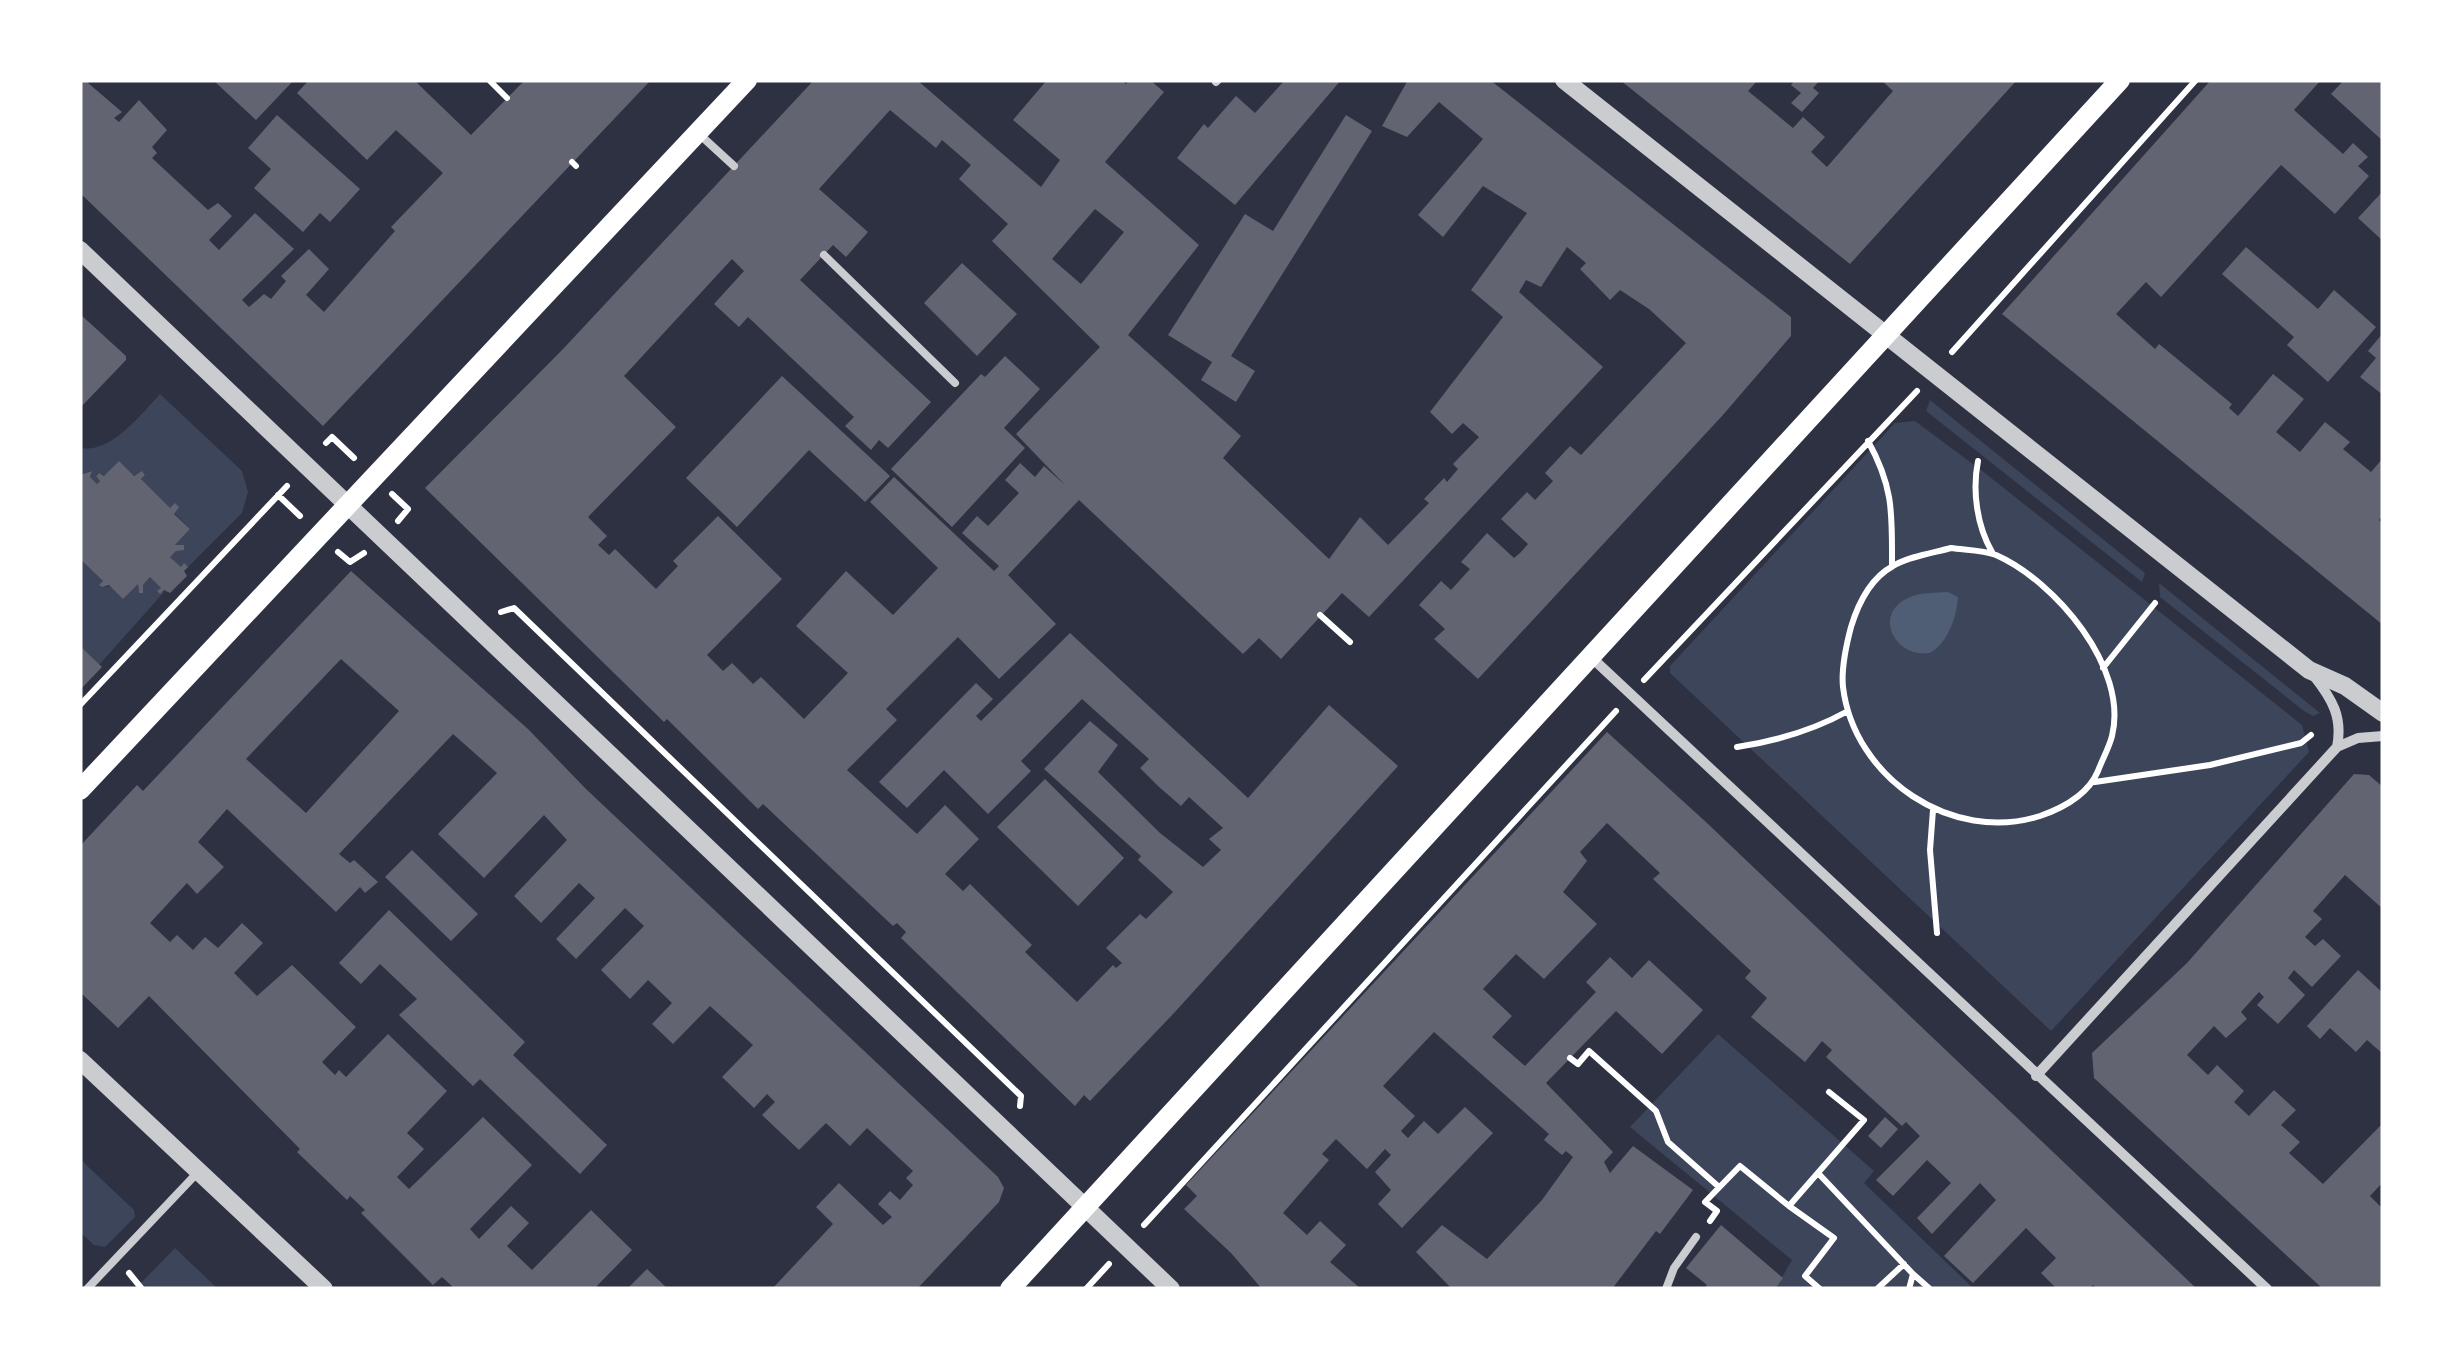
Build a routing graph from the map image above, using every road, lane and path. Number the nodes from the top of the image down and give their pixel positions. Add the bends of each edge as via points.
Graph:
1 (490, 80) edge
2 (747, 80) edge
3 (1564, 80) edge
4 (2120, 80) edge
5 (2196, 80) edge
6 (507, 98) dead end
7 (698, 133) junction
8 (734, 166) dead end
9 (80, 250) edge
10 (824, 255) dead end
11 (1886, 333) junction
12 (1964, 339) dead end
13 (955, 384) dead end
14 (1916, 392) dead end
15 (329, 440) dead end
16 (1868, 441) junction
17 (355, 459) dead end
18 (1978, 461) dead end
19 (288, 485) dead end
20 (278, 495) junction
21 (399, 500) dead end
22 (350, 506) junction
23 (408, 509) dead end
24 (300, 516) dead end
25 (362, 554) dead end
26 (1993, 554) junction
27 (344, 558) dead end
28 (1892, 566) junction
29 (2156, 603) dead end
30 (514, 608) dead end
31 (1320, 615) dead end
32 (1350, 642) dead end
33 (1590, 656) junction
34 (2103, 668) junction
35 (2309, 670) junction
36 (1648, 676) dead end
37 (80, 705) edge
38 (1848, 711) junction
39 (1615, 712) dead end
40 (2383, 713) edge
41 (2316, 732) dead end
42 (2383, 736) edge
43 (1737, 747) dead end
44 (2337, 747) junction
45 (2094, 782) junction
46 (80, 790) edge
47 (1933, 810) junction
48 (1937, 933) dead end
49 (1570, 1058) dead end
50 (80, 1060) edge
51 (2036, 1076) junction
52 (1829, 1092) dead end
53 (1020, 1096) dead end
54 (199, 1172) junction
55 (1818, 1172) junction
56 (1719, 1186) junction
57 (1789, 1206) junction
58 (1086, 1207) junction
59 (1717, 1211) dead end
60 (1146, 1223) dead end
61 (1696, 1237) dead end
62 (1112, 1262) dead end
63 (1904, 1264) junction
64 (1914, 1274) junction
65 (88, 1289) edge
66 (324, 1289) edge
67 (1010, 1289) edge
68 (1086, 1289) edge
69 (1171, 1289) edge
70 (1666, 1289) edge
71 (1820, 1289) edge
72 (1878, 1289) edge
73 (1909, 1289) edge
74 (1930, 1289) edge
75 (2267, 1289) edge

1 - 6 path
2 - 7 main road
3 - 11 street
4 - 11 main road
5 - 12 path
7 - 8 lane
7 - 22 main road
9 - 22 street
10 - 13 lane
11 - 33 main road
11 - 35 street
14 - 16 path
15 - 17 path
16 - 28 path via 1892,504
16 - 36 path
18 - 26 path via 1977,507
19 - 20 path
20 - 24 path
20 - 37 path
21 - 23 path
22 - 46 main road
22 - 58 street
25 - 27 path via 350,562
26 - 28 path via 1951,548
26 - 34 path via 2059,601 2087,634
28 - 38 path via 1856,610 1842,671
29 - 34 path
30 - 53 path
31 - 32 path
33 - 51 street
33 - 58 main road
34 - 45 path via 2113,734
35 - 40 street
35 - 44 street via 2336,709
38 - 43 path via 1777,741
38 - 47 path via 1873,762
39 - 60 path
41 - 45 path via 2302,743 2210,765
42 - 44 street
44 - 51 street
45 - 47 path via 2064,808 2029,819 2000,823
47 - 48 path
49 - 56 path via 1578,1064 1589,1050 1656,1110 1668,1142
50 - 54 street
51 - 75 street
52 - 55 path via 1864,1120
54 - 65 lane
54 - 66 street
55 - 57 path
55 - 63 path
56 - 57 path via 1740,1166
56 - 59 path via 1705,1202
57 - 71 path via 1834,1238 1804,1276
58 - 67 main road
58 - 69 street
61 - 70 lane
62 - 68 path
63 - 64 path
63 - 72 path
64 - 73 path
64 - 74 path

